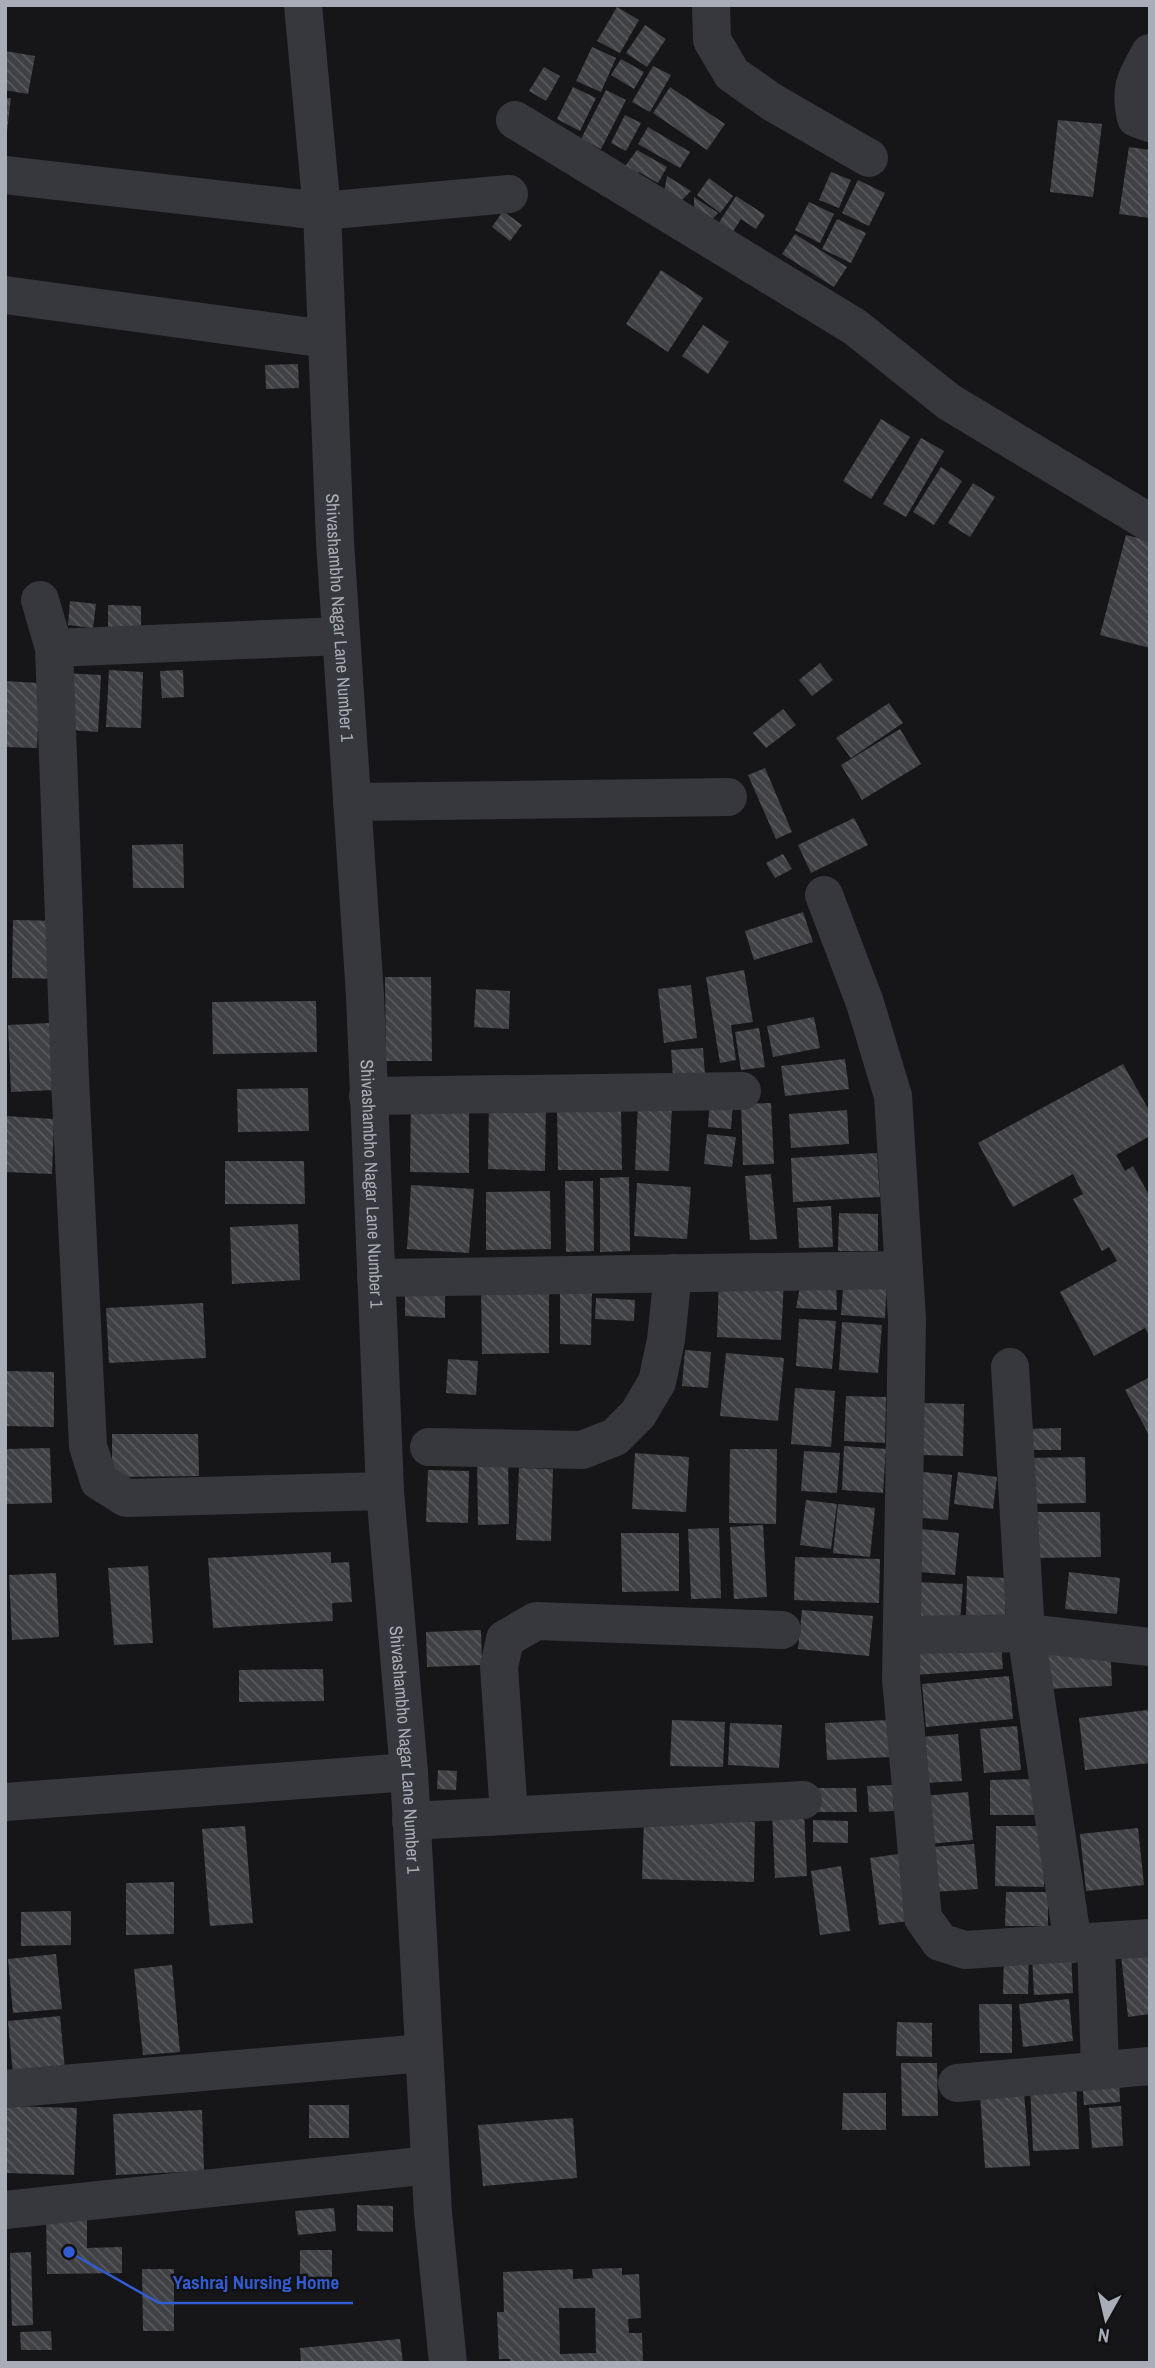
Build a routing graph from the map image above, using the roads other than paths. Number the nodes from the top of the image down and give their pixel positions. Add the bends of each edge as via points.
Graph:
1 (303, 5) edge
2 (711, 5) edge
3 (1150, 53) edge
4 (515, 120) dead end
5 (1150, 123) edge
6 (869, 158) dead end
7 (5, 175) edge
8 (509, 194) dead end
9 (323, 211) junction
10 (5, 295) edge
11 (326, 339) junction
12 (1150, 523) edge
13 (40, 600) dead end
14 (341, 636) junction
15 (54, 648) junction
16 (728, 797) dead end
17 (352, 802) junction
18 (824, 895) dead end
19 (742, 1091) dead end
20 (369, 1096) junction
21 (904, 1270) junction
22 (673, 1273) junction
23 (376, 1278) junction
24 (1010, 1367) dead end
25 (429, 1447) dead end
26 (385, 1491) junction
27 (782, 1630) dead end
28 (1026, 1633) junction
29 (902, 1634) junction
30 (1150, 1647) edge
31 (409, 1773) junction
32 (803, 1800) dead end
33 (5, 1802) edge
34 (509, 1815) junction
35 (411, 1821) junction
36 (1150, 1938) edge
37 (1084, 1943) junction
38 (424, 2053) junction
39 (1150, 2066) edge
40 (1100, 2070) junction
41 (957, 2082) dead end
42 (5, 2089) edge
43 (430, 2165) junction
44 (5, 2210) edge
45 (448, 2363) edge

1 - 9 street, Shivashambho Nagar Lane Number 1
2 - 6 street via 712,40 732,74 772,103
3 - 5 street via 1134,81 1132,99 1136,118
4 - 12 street via 844,320 949,402
7 - 9 street
8 - 9 street
9 - 11 street, Shivashambho Nagar Lane Number 1
10 - 11 street
11 - 14 street, Shivashambho Nagar Lane Number 1
13 - 15 street
14 - 15 street
14 - 17 street, Shivashambho Nagar Lane Number 1
15 - 26 street via 88,1446 99,1481 126,1498
16 - 17 street
17 - 20 street, Shivashambho Nagar Lane Number 1
18 - 21 street via 865,1003 893,1096
19 - 20 street
20 - 23 street, Shivashambho Nagar Lane Number 1
21 - 22 street
21 - 29 street
22 - 23 street
22 - 25 street via 657,1382 638,1414 615,1437 582,1450
23 - 26 street, Shivashambho Nagar Lane Number 1
24 - 28 street
26 - 31 street, Shivashambho Nagar Lane Number 1
27 - 34 street via 536,1621 505,1639 499,1667
28 - 29 street
28 - 30 street
28 - 37 street
29 - 37 street via 901,1679 923,1918 940,1942 965,1950
31 - 33 street
31 - 35 street, Shivashambho Nagar Lane Number 1
32 - 34 street
34 - 35 street
35 - 38 street, Shivashambho Nagar Lane Number 1
36 - 37 street
37 - 40 street
38 - 42 street
38 - 43 street, Shivashambho Nagar Lane Number 1
39 - 40 street
40 - 41 street
43 - 44 street
43 - 45 street, Shivashambho Nagar Lane Number 1

